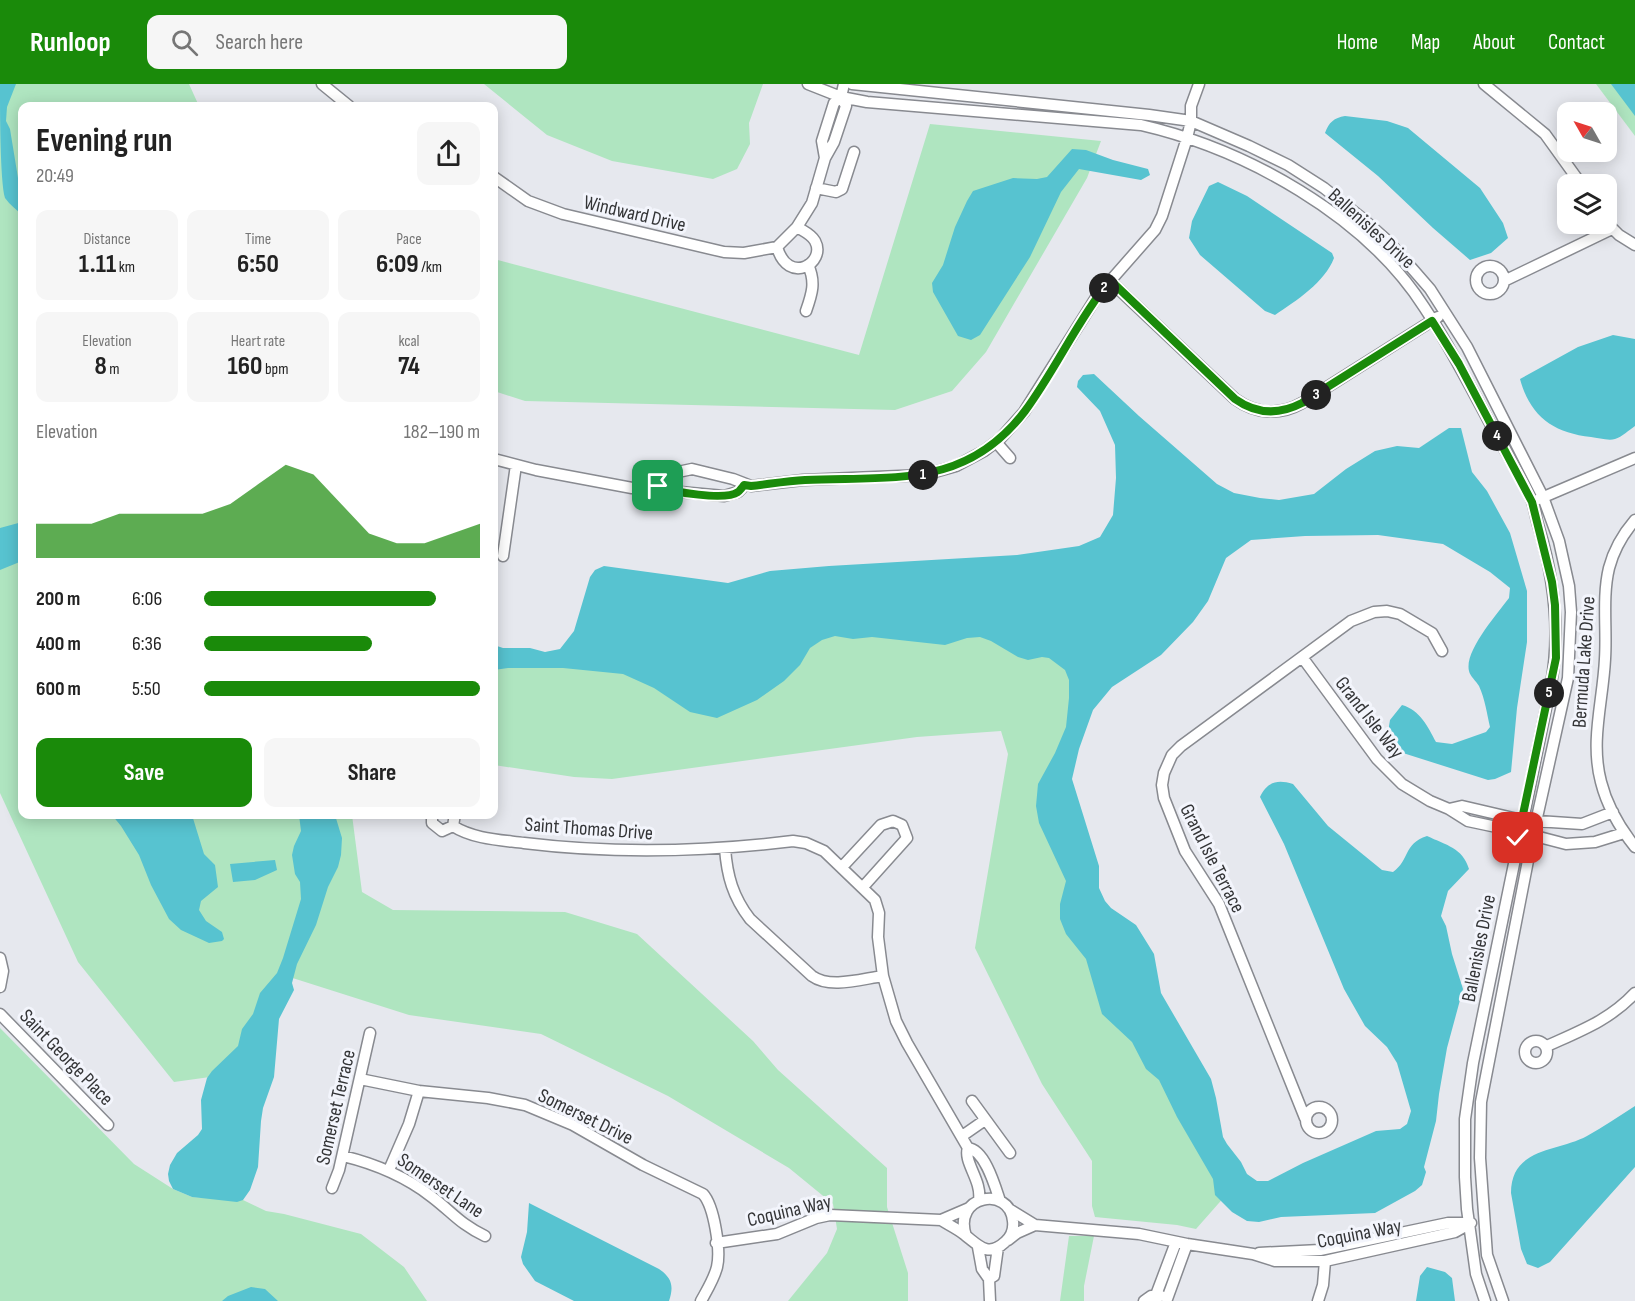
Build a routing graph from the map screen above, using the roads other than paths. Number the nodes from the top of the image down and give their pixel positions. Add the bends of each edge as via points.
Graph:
1 (322, 84) edge
2 (808, 84) edge
3 (844, 84) edge
4 (852, 84) edge
5 (1199, 84) edge
6 (1484, 84) edge
7 (841, 97) junction
8 (344, 102) edge
9 (1191, 121) junction
10 (1187, 138) junction
11 (854, 152) dead end
12 (1574, 174) edge
13 (498, 180) edge
14 (816, 188) junction
15 (797, 227) junction
16 (1617, 231) edge
17 (1592, 234) edge
18 (1635, 244) edge
19 (777, 247) junction
20 (808, 265) junction
21 (1110, 280) junction
22 (1504, 281) dead end
23 (806, 311) dead end
24 (1446, 312) junction
25 (1432, 321) junction
26 (996, 442) junction
27 (1010, 458) dead end
28 (1635, 458) edge
29 (498, 460) edge
30 (516, 465) junction
31 (744, 485) junction
32 (658, 486) junction
33 (1543, 497) junction
34 (1532, 502) junction
35 (1635, 520) edge
36 (502, 556) dead end
37 (1442, 651) dead end
38 (1302, 657) junction
39 (1449, 809) junction
40 (1613, 812) junction
41 (432, 819) edge
42 (454, 820) edge
43 (1522, 820) junction
44 (1536, 822) junction
45 (1520, 832) junction
46 (1624, 833) junction
47 (1533, 836) junction
48 (1635, 847) edge
49 (724, 848) junction
50 (842, 867) junction
51 (863, 887) junction
52 (0, 958) edge
53 (883, 976) junction
54 (0, 987) edge
55 (1635, 993) edge
56 (0, 1014) edge
57 (370, 1033) dead end
58 (1547, 1046) dead end
59 (360, 1079) junction
60 (419, 1091) junction
61 (972, 1101) dead end
62 (1305, 1118) dead end
63 (986, 1120) junction
64 (108, 1125) dead end
65 (962, 1136) junction
66 (968, 1148) junction
67 (1010, 1153) dead end
68 (343, 1156) junction
69 (981, 1159) junction
70 (971, 1166) junction
71 (389, 1170) junction
72 (332, 1188) dead end
73 (979, 1200) junction
74 (1000, 1201) junction
75 (969, 1208) junction
76 (1009, 1209) junction
77 (941, 1220) junction
78 (1484, 1221) junction
79 (1471, 1223) junction
80 (1035, 1225) junction
81 (485, 1236) dead end
82 (966, 1236) junction
83 (1008, 1240) junction
84 (716, 1243) junction
85 (1182, 1243) junction
86 (978, 1247) junction
87 (998, 1247) junction
88 (1252, 1254) junction
89 (1326, 1261) junction
90 (989, 1279) junction
91 (1164, 1298) edge
92 (701, 1301) edge
93 (990, 1301) edge
94 (1144, 1301) edge
95 (1318, 1301) edge
96 (1485, 1301) edge
97 (1503, 1301) edge

1 - 8 street
2 - 7 street, Ballenisles Drive
3 - 7 street
4 - 9 street, Ballenisles Drive
5 - 9 street via 1191,106
6 - 12 street via 1545,134
7 - 10 street, Ballenisles Drive via 1141,125
7 - 14 street via 846,106
9 - 10 street
9 - 24 street, Ballenisles Drive via 1288,165 1324,188 1389,242
10 - 21 street via 1159,223
10 - 25 street, Ballenisles Drive via 1282,179 1320,204 1389,263
11 - 14 street via 842,189 836,192
13 - 19 street, Windward Drive via 528,201 562,214 730,253
14 - 15 street
15 - 19 street
15 - 20 street via 816,242 816,255
16 - 18 street
17 - 22 street
19 - 20 street via 780,257 790,266
20 - 23 street via 814,286
21 - 25 street via 1235,399 1261,411 1282,411 1302,403
21 - 26 street via 1034,399
24 - 25 street
24 - 33 street, Ballenisles Drive
25 - 34 street, Ballenisles Drive
26 - 27 street
26 - 31 street via 956,466 924,474
28 - 33 street
29 - 30 street
30 - 32 street via 632,488
30 - 36 street
31 - 32 street via 738,492 724,496 669,491
31 - 32 street via 692,469 678,472
33 - 34 street
33 - 44 street, Ballenisles Drive via 1569,586 1571,639 1569,678
34 - 43 street, Ballenisles Drive via 1552,582 1556,658
35 - 40 street, Bermuda Lake Drive via 1614,552 1606,582 1605,660 1596,744 1601,782
37 - 38 street, Grand Isle Terrace via 1432,633 1400,614 1381,611 1356,618
38 - 39 street, Grand Isle Way via 1386,770 1418,794
38 - 62 street, Grand Isle Terrace via 1181,746 1166,766 1162,785 1185,851 1219,904
39 - 43 street, Grand Isle Way via 1462,806
39 - 45 street, Grand Isle Way via 1468,821
40 - 44 street via 1582,824
40 - 46 street, Bermuda Lake Drive
41 - 42 street, Saint Thomas Drive via 438,829 446,830
42 - 49 street, Saint Thomas Drive via 460,830 484,837 579,848
43 - 44 street
43 - 45 street, Ballenisles Drive
44 - 47 street, Ballenisles Drive
45 - 47 street
45 - 79 street, Ballenisles Drive via 1468,1090 1464,1144
46 - 47 street via 1595,842 1566,844
46 - 48 street, Bermuda Lake Drive
47 - 78 street, Ballenisles Drive via 1481,1102
49 - 50 street, Saint Thomas Drive via 800,842 818,848
49 - 53 street via 730,884 742,908 812,976 829,983
50 - 51 street, Saint Thomas Drive
50 - 51 street via 881,825 893,821 902,825 907,838
51 - 53 street, Saint Thomas Drive via 878,906
52 - 54 street
53 - 65 street, Saint Thomas Drive via 896,1021
55 - 58 street via 1598,1023
56 - 64 street, Saint George Place
57 - 59 street, Somerset Terrace
59 - 60 street, Somerset Drive
59 - 68 street, Somerset Terrace
60 - 71 street
60 - 84 street, Somerset Drive via 505,1101 573,1125 703,1194 710,1205
61 - 63 street
63 - 65 street
63 - 67 street
65 - 66 street, Saint Thomas Drive
66 - 69 street, Saint Thomas Drive
66 - 70 street, Saint Thomas Drive via 966,1157
68 - 71 street, Somerset Lane
68 - 72 street, Somerset Terrace
69 - 70 street
69 - 74 street, Saint Thomas Drive
70 - 73 street, Saint Thomas Drive via 980,1187
71 - 81 street, Somerset Lane
73 - 74 street
73 - 75 street
74 - 76 street
75 - 77 street, Coquina Way
75 - 82 street via 963,1221
76 - 80 street, Coquina Way
76 - 83 street via 1014,1225
77 - 82 street
77 - 84 street, Coquina Way via 830,1215 777,1234
78 - 79 street, Coquina Way
78 - 97 street, Ballenisles Drive via 1487,1255
79 - 88 street, Coquina Way via 1448,1223 1320,1250
79 - 89 street, Coquina Way via 1455,1232
79 - 96 street, Ballenisles Drive via 1476,1274
80 - 83 street
80 - 85 street, Coquina Way via 1139,1234
82 - 86 street
83 - 87 street
84 - 92 street, Somerset Drive via 716,1269
85 - 88 street, Coquina Way
85 - 91 street
86 - 87 street
86 - 90 street via 982,1269
87 - 90 street via 994,1275
88 - 89 street, Coquina Way via 1275,1261
89 - 95 street
90 - 93 street
91 - 94 street

